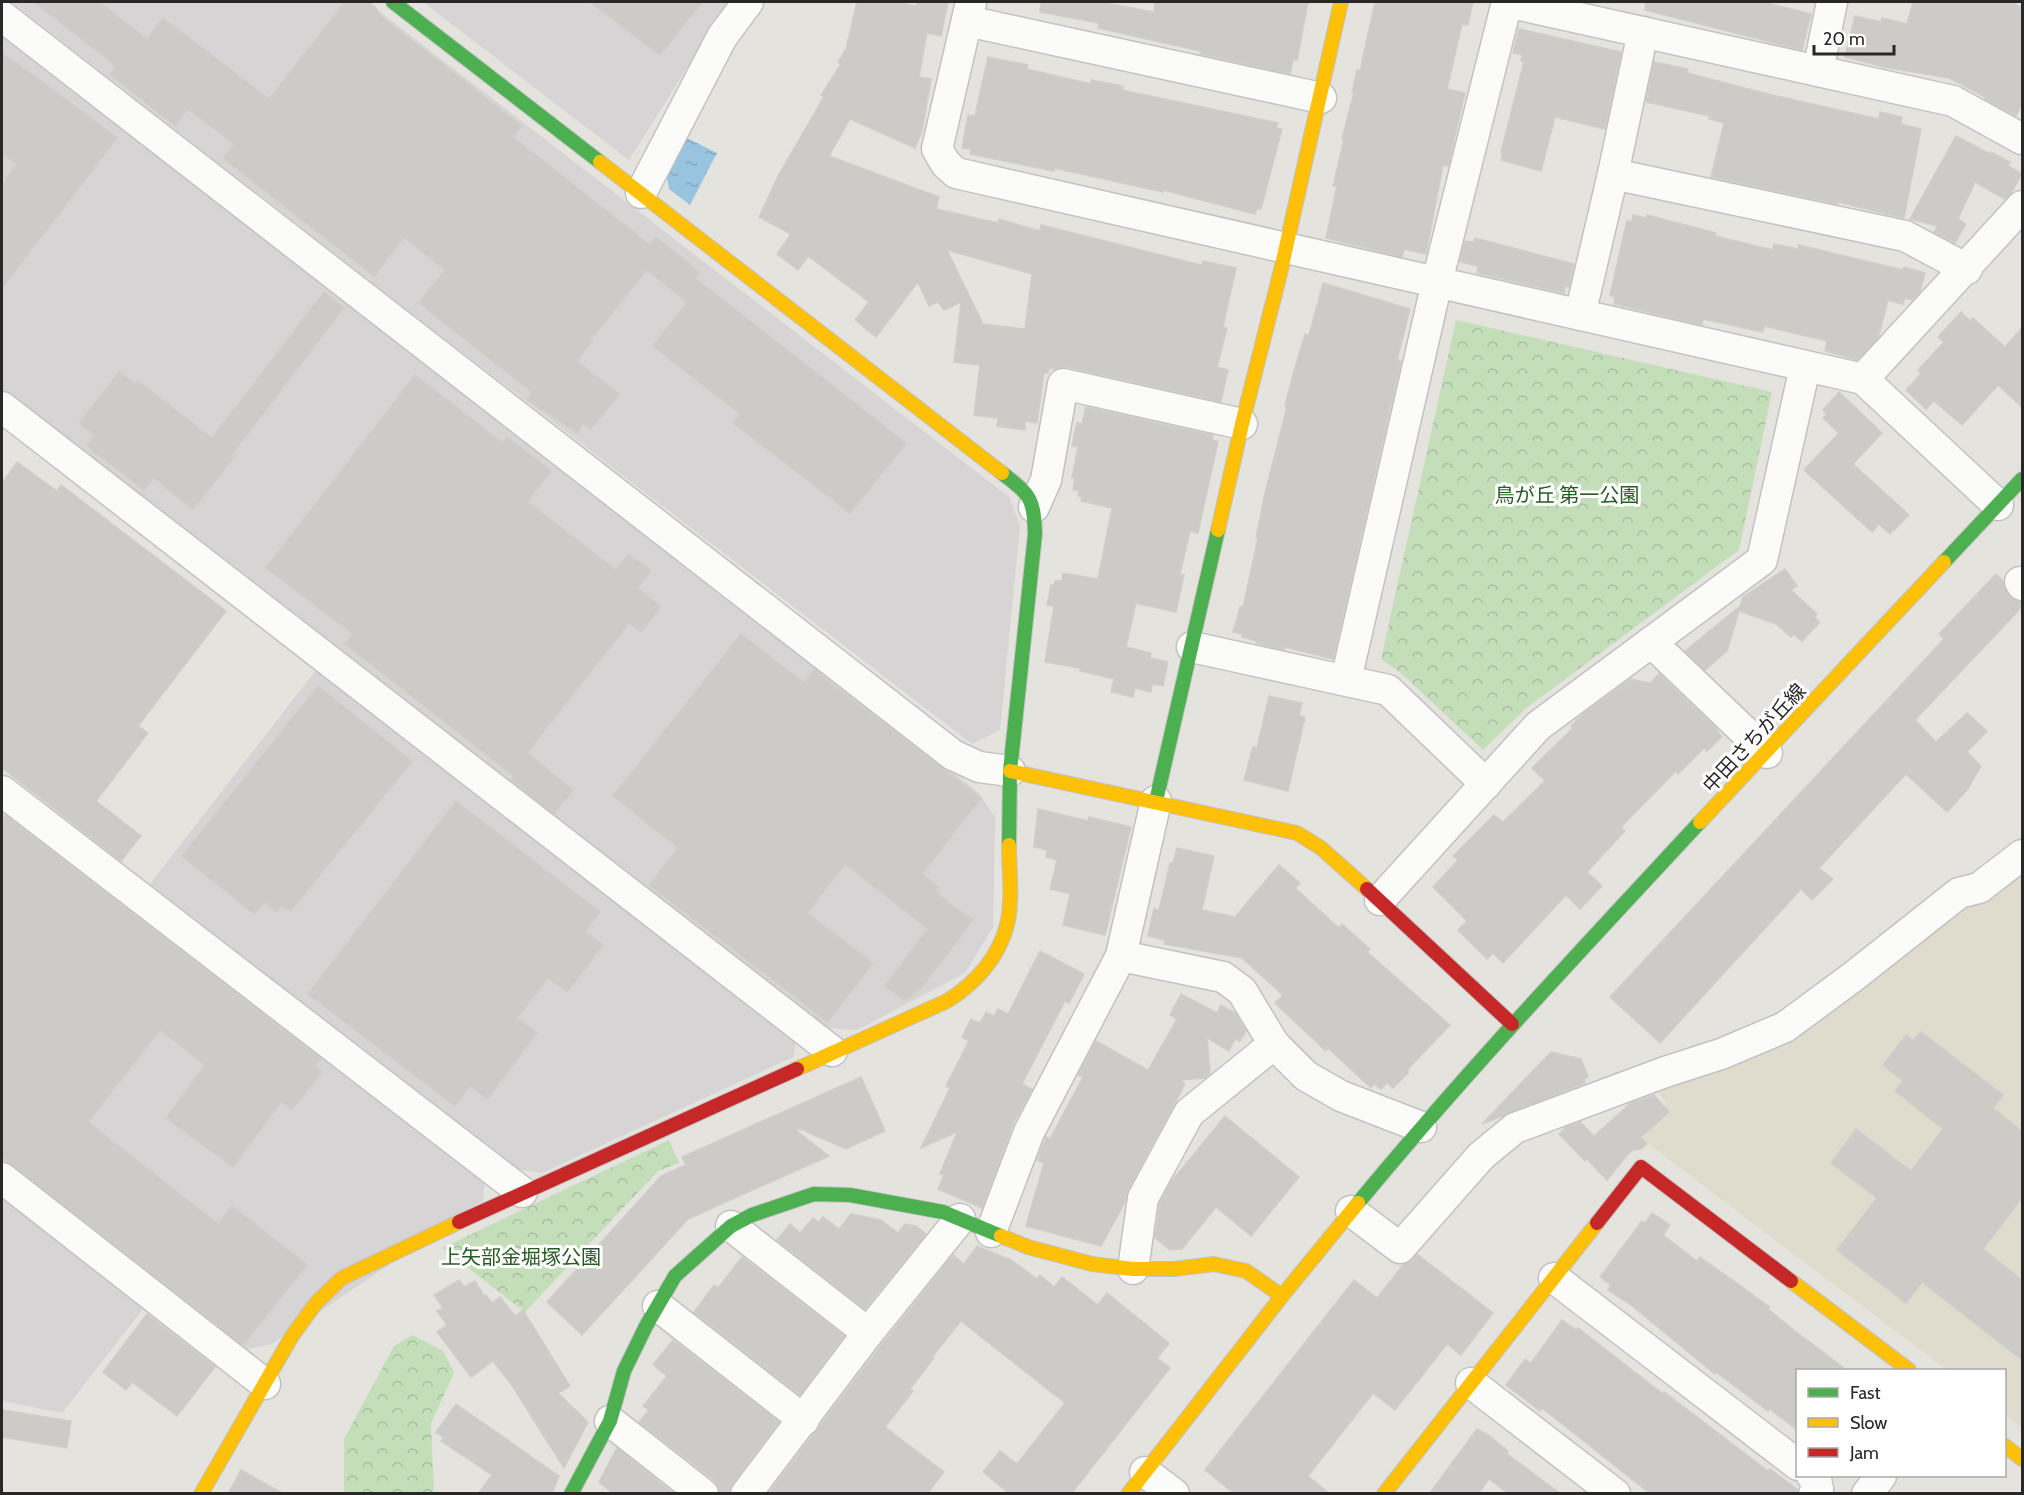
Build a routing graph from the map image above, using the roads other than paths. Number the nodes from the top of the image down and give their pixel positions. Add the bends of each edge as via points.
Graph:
1 (393, 2) edge
2 (748, 2) edge
3 (1341, 2) edge
4 (1507, 2) edge
5 (1832, 2) edge
6 (969, 11) edge
7 (2, 16) edge
8 (1643, 32) junction
9 (1818, 71) junction
10 (1321, 98) junction
11 (2022, 139) edge
12 (1613, 174) junction
13 (641, 193) junction
14 (2022, 206) edge
15 (1286, 249) junction
16 (1966, 269) junction
17 (1437, 282) junction
18 (1580, 315) junction
19 (1804, 367) junction
20 (1863, 379) junction
21 (2, 407) edge
22 (1242, 424) junction
23 (2022, 479) edge
24 (1998, 505) junction
25 (1034, 507) junction
26 (1651, 642) junction
27 (1192, 647) junction
28 (1346, 680) junction
29 (1767, 753) junction
30 (1010, 771) junction
31 (1486, 784) junction
32 (2, 791) edge
33 (1156, 801) junction
34 (2022, 855) edge
35 (1380, 900) junction
36 (1121, 956) junction
37 (1512, 1024) junction
38 (1274, 1044) junction
39 (832, 1051) junction
40 (1421, 1126) junction
41 (2, 1178) edge
42 (522, 1192) junction
43 (1351, 1211) junction
44 (960, 1219) junction
45 (731, 1226) junction
46 (991, 1232) junction
47 (1133, 1269) junction
48 (1554, 1278) junction
49 (1282, 1296) junction
50 (658, 1306) junction
51 (868, 1333) junction
52 (1906, 1369) edge
53 (265, 1383) junction
54 (1471, 1383) junction
55 (804, 1420) junction
56 (610, 1421) junction
57 (2006, 1447) edge
58 (2022, 1459) edge
59 (1796, 1464) edge
60 (1813, 1477) edge
61 (1880, 1477) edge
62 (1137, 1483) edge
63 (1390, 1492) edge
64 (201, 1494) edge
65 (571, 1494) edge
66 (703, 1494) edge
67 (746, 1494) edge
68 (1174, 1494) edge
69 (1615, 1494) edge
70 (1814, 1494) edge
71 (1867, 1494) edge

1 - 13 street
2 - 13 street via 722,37
3 - 10 street
4 - 8 street
4 - 17 street
5 - 9 street
6 - 10 street
6 - 15 street via 937,149 956,173
7 - 30 street via 953,755 979,767
8 - 9 street
8 - 12 street
9 - 11 street via 1953,101
10 - 15 street
12 - 16 street via 1905,236
12 - 18 street
13 - 25 street via 1025,491
14 - 16 street
15 - 17 street
15 - 22 street
16 - 20 street
17 - 18 street
17 - 28 street
18 - 19 street
19 - 20 street
19 - 26 street via 1762,560
20 - 24 street
21 - 39 street
22 - 25 street via 1063,384 1046,480
22 - 27 street
23 - 24 street, 中田さちが丘線
24 - 29 street, 中田さちが丘線
25 - 30 street via 1035,534
26 - 29 street
26 - 31 street via 1538,726
27 - 28 street
27 - 33 street
28 - 31 street via 1388,690
29 - 37 street, 中田さちが丘線
30 - 33 street
30 - 39 street via 1009,899 1007,924 999,947 962,992
31 - 35 street
32 - 42 street
33 - 35 street via 1297,833 1321,848
33 - 36 street
34 - 43 street via 1980,888 1959,894 1785,1028 1515,1128 1481,1156 1401,1248
35 - 37 street
36 - 38 street via 1223,976 1242,991
36 - 46 street via 1029,1132
37 - 40 street, 中田さちが丘線
38 - 40 street via 1306,1076 1341,1096
38 - 47 street via 1189,1113 1143,1198
39 - 42 street
40 - 43 street, 中田さちが丘線
41 - 53 street
42 - 53 street via 342,1278 316,1303
43 - 49 street, 中田さちが丘線
44 - 45 street via 943,1212 850,1194 814,1194
44 - 46 street
44 - 51 street
45 - 50 street via 675,1276
45 - 51 street
46 - 47 street via 1028,1247 1092,1264
47 - 49 street via 1214,1264 1246,1270
48 - 52 street via 1641,1167
48 - 54 street
48 - 59 street
49 - 62 street, 中田さちが丘線
50 - 55 street
50 - 56 street via 624,1371
51 - 55 street
53 - 64 street
54 - 63 street
54 - 69 street
55 - 67 street
56 - 65 street
56 - 66 street
57 - 58 street
60 - 70 street via 1818,1489
61 - 71 street
62 - 68 street

